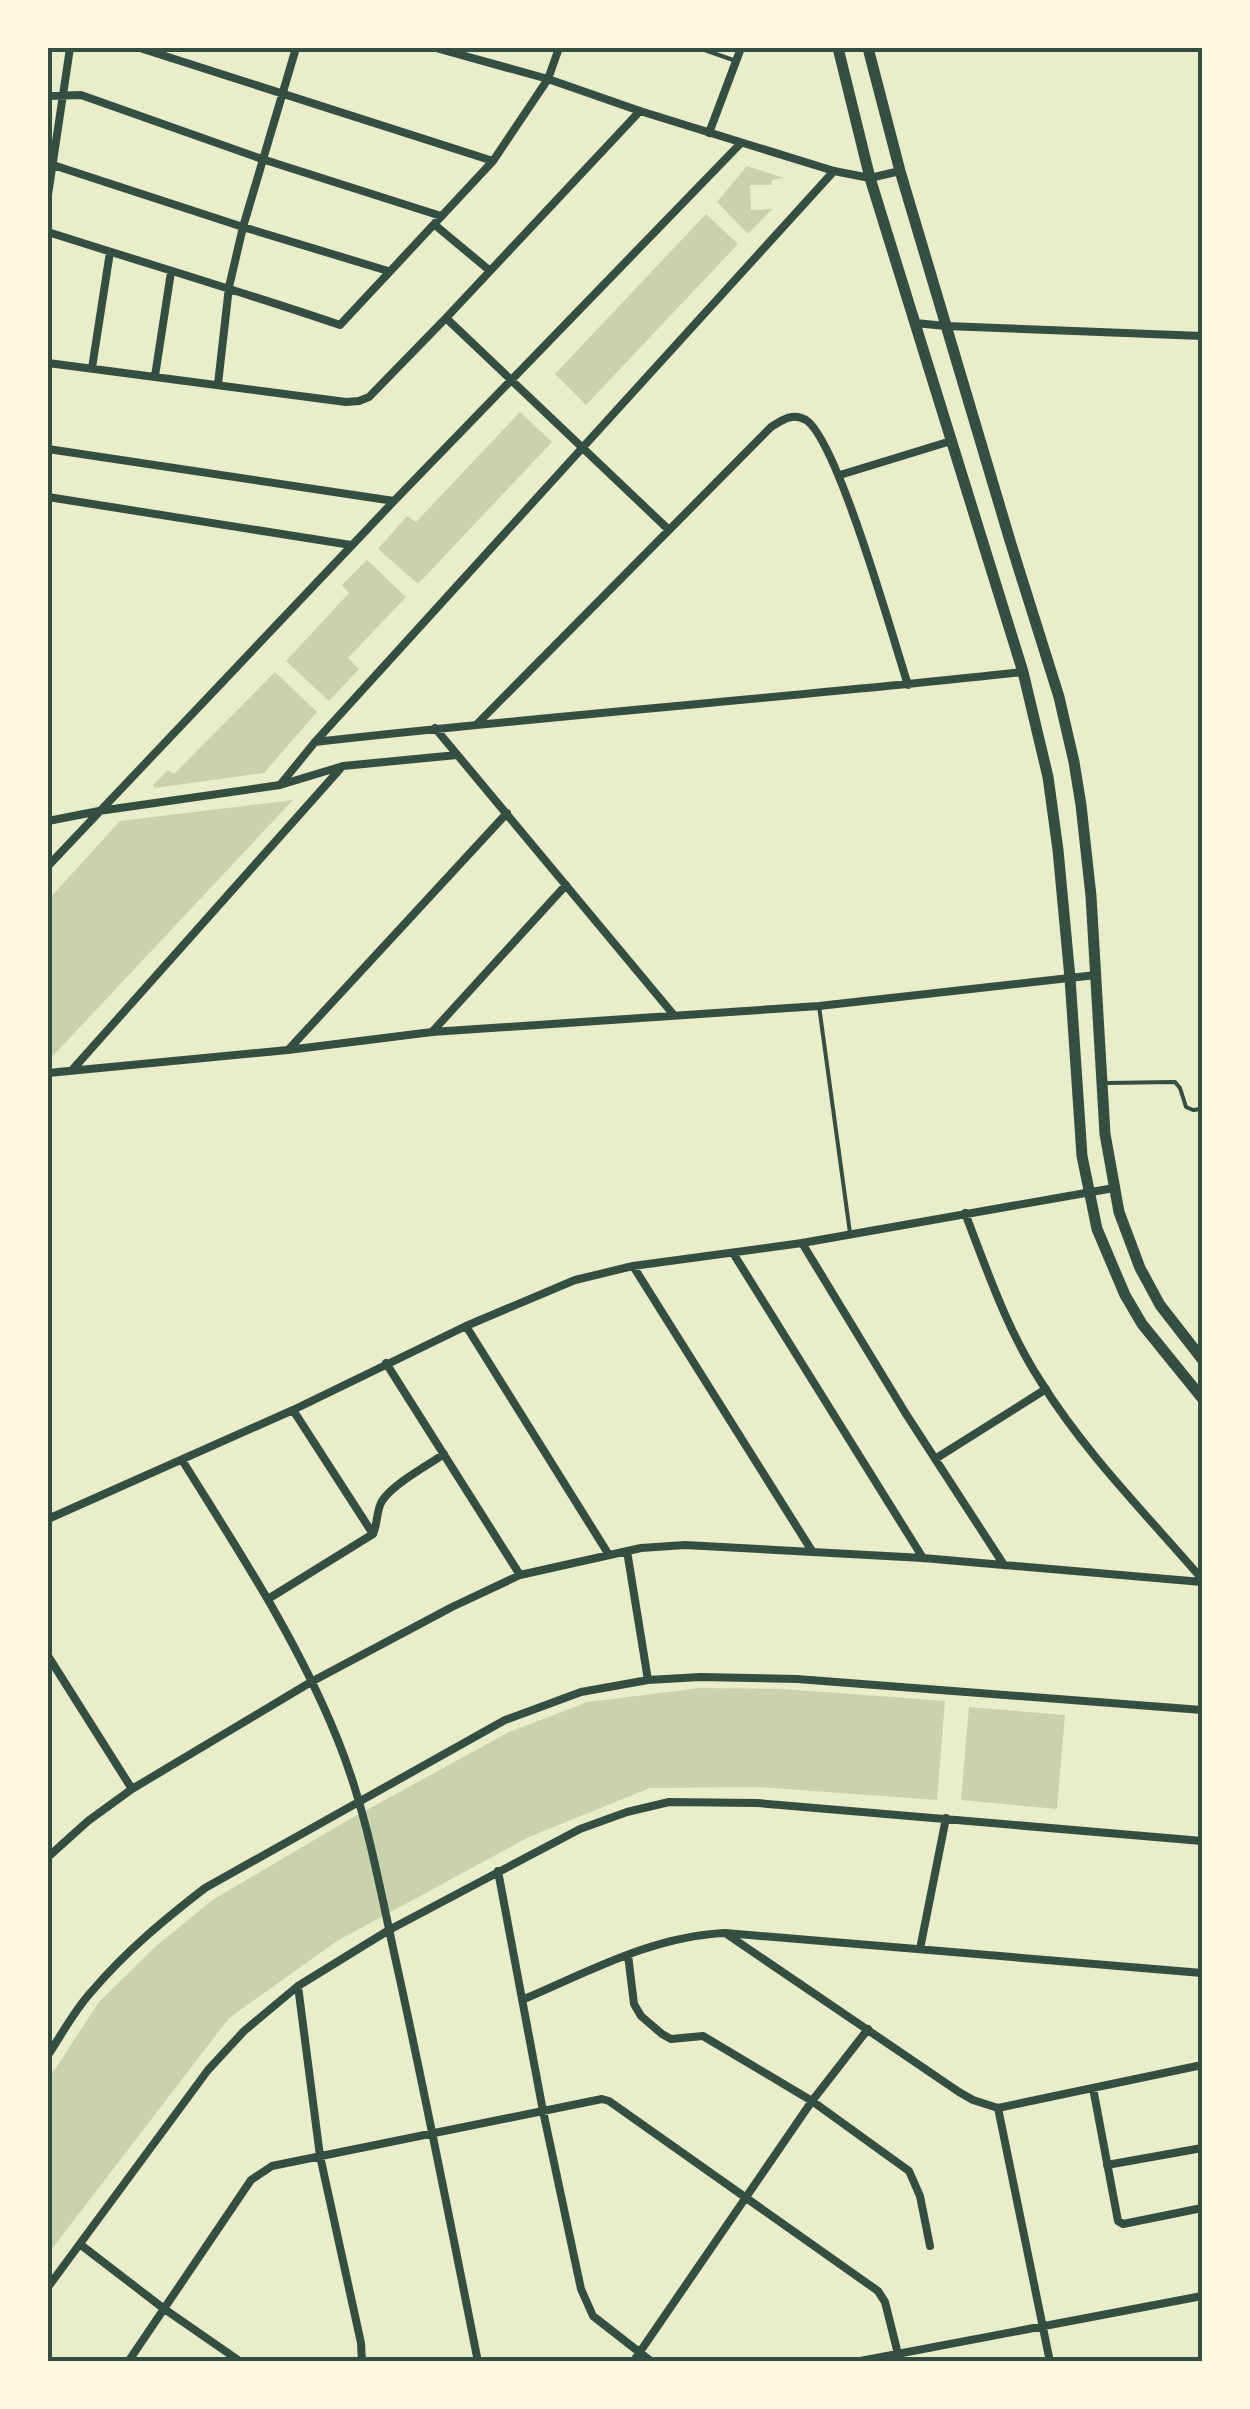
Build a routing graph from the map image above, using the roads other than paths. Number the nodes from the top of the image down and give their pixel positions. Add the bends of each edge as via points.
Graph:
1 (70, 48) edge
2 (140, 48) edge
3 (296, 48) edge
4 (436, 48) edge
5 (559, 48) edge
6 (698, 48) edge
7 (740, 48) edge
8 (838, 48) edge
9 (868, 48) edge
10 (736, 60) junction
11 (548, 79) junction
12 (282, 94) junction
13 (48, 96) edge
14 (62, 97) junction
15 (640, 111) junction
16 (709, 133) junction
17 (741, 142) junction
18 (262, 159) junction
19 (493, 161) junction
20 (53, 165) junction
21 (834, 172) junction
22 (900, 172) junction
23 (870, 178) junction
24 (48, 195) edge
25 (438, 220) junction
26 (243, 227) junction
27 (48, 232) edge
28 (110, 252) junction
29 (489, 270) junction
30 (388, 271) junction
31 (170, 272) junction
32 (229, 287) junction
33 (446, 318) junction
34 (915, 323) junction
35 (946, 326) junction
36 (1202, 336) edge
37 (48, 363) edge
38 (92, 368) junction
39 (155, 376) junction
40 (512, 382) junction
41 (218, 384) junction
42 (950, 441) junction
43 (582, 448) junction
44 (48, 449) edge
45 (840, 475) junction
46 (48, 497) edge
47 (394, 501) junction
48 (669, 530) junction
49 (351, 545) junction
50 (1023, 672) junction
51 (908, 685) junction
52 (478, 723) junction
53 (435, 728) junction
54 (316, 742) junction
55 (456, 755) junction
56 (342, 766) junction
57 (280, 785) junction
58 (100, 810) junction
59 (507, 814) junction
60 (48, 821) edge
61 (48, 866) edge
62 (566, 885) junction
63 (1096, 974) junction
64 (1070, 978) junction
65 (819, 1006) junction
66 (673, 1014) junction
67 (432, 1032) junction
68 (288, 1050) junction
69 (72, 1070) junction
70 (48, 1073) edge
71 (1102, 1084) junction
72 (1202, 1110) edge
73 (1114, 1188) junction
74 (1089, 1194) junction
75 (965, 1213) junction
76 (850, 1233) junction
77 (802, 1243) junction
78 (733, 1253) junction
79 (633, 1266) junction
80 (466, 1326) junction
81 (1202, 1359) edge
82 (386, 1363) junction
83 (1046, 1390) junction
84 (1202, 1398) edge
85 (293, 1410) junction
86 (444, 1454) junction
87 (935, 1459) junction
88 (182, 1460) junction
89 (48, 1519) edge
90 (373, 1534) junction
91 (628, 1551) junction
92 (812, 1551) junction
93 (609, 1555) junction
94 (923, 1558) junction
95 (1004, 1566) junction
96 (520, 1575) junction
97 (1202, 1580) edge
98 (268, 1600) junction
99 (48, 1656) edge
100 (648, 1680) junction
101 (310, 1682) junction
102 (1202, 1710) edge
103 (132, 1789) junction
104 (358, 1801) junction
105 (946, 1818) junction
106 (1202, 1842) edge
107 (48, 1857) edge
108 (498, 1870) junction
109 (389, 1930) junction
110 (725, 1933) junction
111 (920, 1949) junction
112 (628, 1955) junction
113 (1202, 1973) edge
114 (298, 1986) junction
115 (524, 1999) junction
116 (868, 2029) junction
117 (48, 2056) edge
118 (1202, 2065) edge
119 (1093, 2088) junction
120 (812, 2100) junction
121 (998, 2108) junction
122 (543, 2111) junction
123 (434, 2133) junction
124 (1202, 2148) edge
125 (320, 2156) junction
126 (1107, 2165) junction
127 (748, 2197) junction
128 (1202, 2208) edge
129 (81, 2245) junction
130 (930, 2246) dead end
131 (48, 2287) edge
132 (1202, 2296) edge
133 (163, 2308) junction
134 (1043, 2326) junction
135 (636, 2357) edge
136 (899, 2357) edge
137 (128, 2362) edge
138 (242, 2362) edge
139 (362, 2362) edge
140 (478, 2362) edge
141 (652, 2362) edge
142 (855, 2362) edge
143 (1050, 2362) edge

1 - 14 street
2 - 12 street
3 - 12 street
4 - 11 street
5 - 11 street
6 - 10 lane
7 - 10 street
8 - 23 main road
9 - 22 main road
10 - 16 street
11 - 15 street
11 - 19 street
12 - 18 street
12 - 19 street
13 - 14 street
14 - 18 street via 81,95
14 - 20 street
15 - 16 street
15 - 29 street
16 - 17 street
17 - 21 street
17 - 40 street
18 - 25 street
18 - 26 street
19 - 25 street
20 - 24 street
20 - 26 street
21 - 23 street
21 - 43 street
22 - 23 street
22 - 35 main road
23 - 34 main road
25 - 29 street
25 - 30 street
26 - 30 street
26 - 32 street
27 - 28 street
28 - 31 street
28 - 38 street
29 - 33 street
30 - 32 street via 340,325
31 - 32 street
31 - 39 street
32 - 41 street
33 - 40 street
33 - 41 street via 359,402
34 - 35 street
34 - 42 main road
35 - 36 street
35 - 63 main road via 1059,697 1081,805
37 - 38 street
38 - 39 street
39 - 41 street
40 - 43 street
40 - 47 street
42 - 45 street
42 - 50 main road
43 - 48 street
43 - 54 street
44 - 47 street
45 - 48 street via 808,421 785,418
45 - 51 street
46 - 49 street
47 - 49 street
48 - 52 street
49 - 58 street
50 - 51 street
50 - 64 main road via 1048,777
51 - 52 street
52 - 53 street
53 - 54 street
53 - 55 street
54 - 57 street
55 - 56 street
55 - 59 street
56 - 57 street
56 - 69 street
57 - 58 street
58 - 60 street
58 - 61 street
59 - 62 street
59 - 68 street
62 - 66 street
62 - 67 street
63 - 64 street
63 - 71 main road
64 - 65 street
64 - 74 main road
65 - 66 street
65 - 76 lane
66 - 67 street
67 - 68 street
68 - 69 street
69 - 70 street
71 - 72 lane via 1175,1082 1186,1107
71 - 73 main road
73 - 74 street
73 - 81 main road via 1140,1268
74 - 75 street
74 - 84 main road via 1125,1294
75 - 76 street
75 - 83 street via 1013,1332
76 - 77 street
77 - 78 street
77 - 87 street
78 - 79 street
78 - 94 street
79 - 80 street via 575,1280
79 - 92 street
80 - 82 street
80 - 93 street
82 - 85 street
82 - 86 street
83 - 87 street
83 - 97 street
85 - 88 street
85 - 90 street
86 - 90 street via 388,1494
86 - 96 street
87 - 95 street
88 - 89 street
88 - 98 street
90 - 98 street
91 - 92 street via 685,1545
91 - 93 street
91 - 100 street
92 - 94 street
93 - 96 street
94 - 95 street
95 - 97 street
96 - 101 street
98 - 101 street
99 - 103 street
100 - 102 street via 797,1679
100 - 104 street via 582,1692 505,1720
101 - 103 street
101 - 104 street
103 - 107 street
104 - 109 street
104 - 117 street via 205,1888 164,1920 90,1992
105 - 106 street
105 - 108 street via 669,1802 580,1830
105 - 111 street
108 - 109 street
108 - 115 street
109 - 114 street
109 - 123 street
110 - 111 street
110 - 112 street via 681,1937
110 - 116 street
111 - 113 street
112 - 115 street
112 - 120 street via 634,2004 662,2034 704,2036
114 - 125 street
114 - 129 street via 208,2070
115 - 122 street
116 - 120 street
116 - 121 street via 972,2100
118 - 119 street
119 - 121 street
119 - 126 street
120 - 127 street
120 - 130 street via 909,2171
121 - 134 street
122 - 123 street
122 - 127 street via 609,2101
122 - 135 street via 585,2302
123 - 125 street
123 - 140 street
124 - 126 street
125 - 133 street via 272,2166 250,2180
125 - 139 street
126 - 128 street via 1115,2215 1123,2224
127 - 135 street
127 - 136 street via 878,2291
129 - 131 street
129 - 133 street
132 - 134 street
133 - 137 street
133 - 138 street
134 - 136 street
134 - 143 street
135 - 141 street
136 - 142 street

